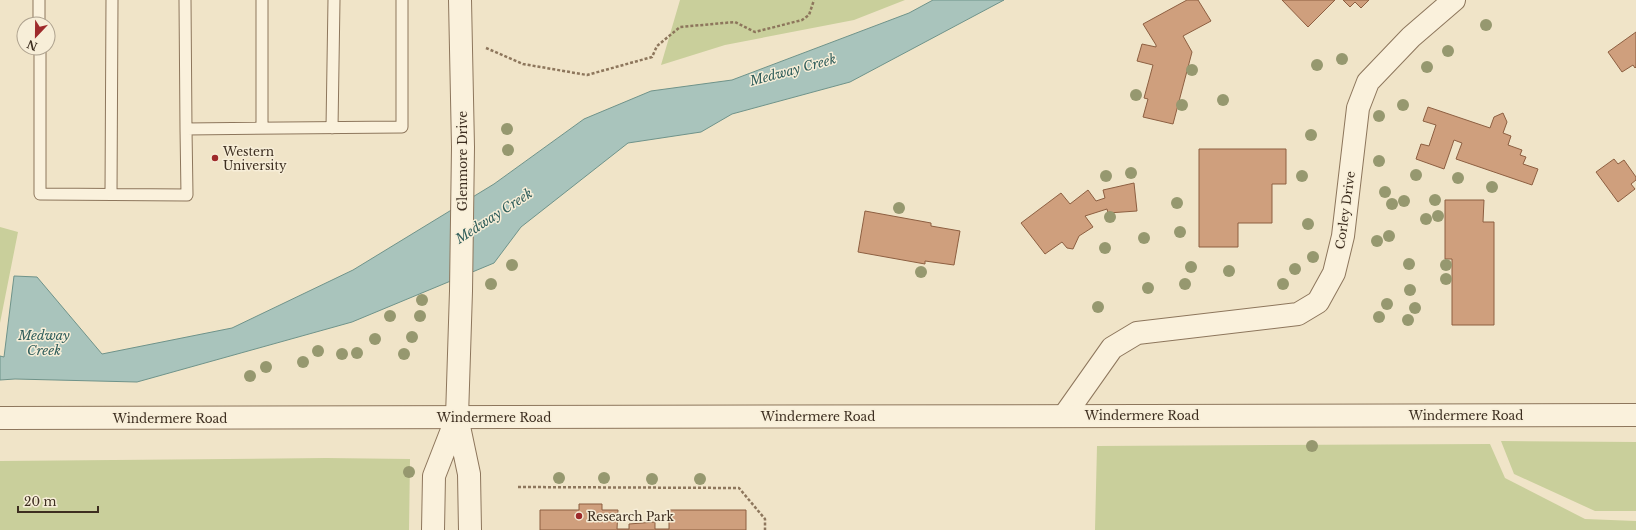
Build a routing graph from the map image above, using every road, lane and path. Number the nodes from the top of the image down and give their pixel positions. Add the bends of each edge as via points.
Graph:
1 (39, 0) edge
2 (112, 0) edge
3 (185, 0) edge
4 (262, 0) edge
5 (334, 0) edge
6 (402, 0) edge
7 (460, 0) edge
8 (814, 0) edge
9 (1454, 0) edge
10 (39, 16) edge
11 (460, 40) junction
12 (40, 56) edge
13 (262, 128) junction
14 (332, 128) junction
15 (186, 129) junction
16 (110, 194) junction
17 (1636, 415) edge
18 (1064, 416) junction
19 (458, 417) junction
20 (0, 418) edge
21 (518, 487) dead end
22 (433, 530) edge
23 (470, 530) edge
24 (765, 530) edge

1 - 10 lane
2 - 16 lane
3 - 15 lane
4 - 13 lane
5 - 14 lane
6 - 14 lane via 402,127
7 - 11 street, Glenmore Drive
8 - 11 path via 809,15 802,20 755,32 735,22 680,27 657,46 652,56 587,75 523,64
9 - 18 street, Corley Drive via 1410,37 1368,82 1358,108 1343,236 1334,273 1318,302 1298,314 1137,333 1112,348
11 - 19 street, Glenmore Drive via 462,148
12 - 16 lane via 40,194
13 - 14 lane
13 - 15 lane
15 - 16 lane via 187,195
17 - 18 street, Windermere Road
18 - 19 street, Windermere Road
19 - 20 street, Windermere Road
19 - 22 street via 434,476
19 - 23 street via 469,474
21 - 24 path via 739,488 765,519

